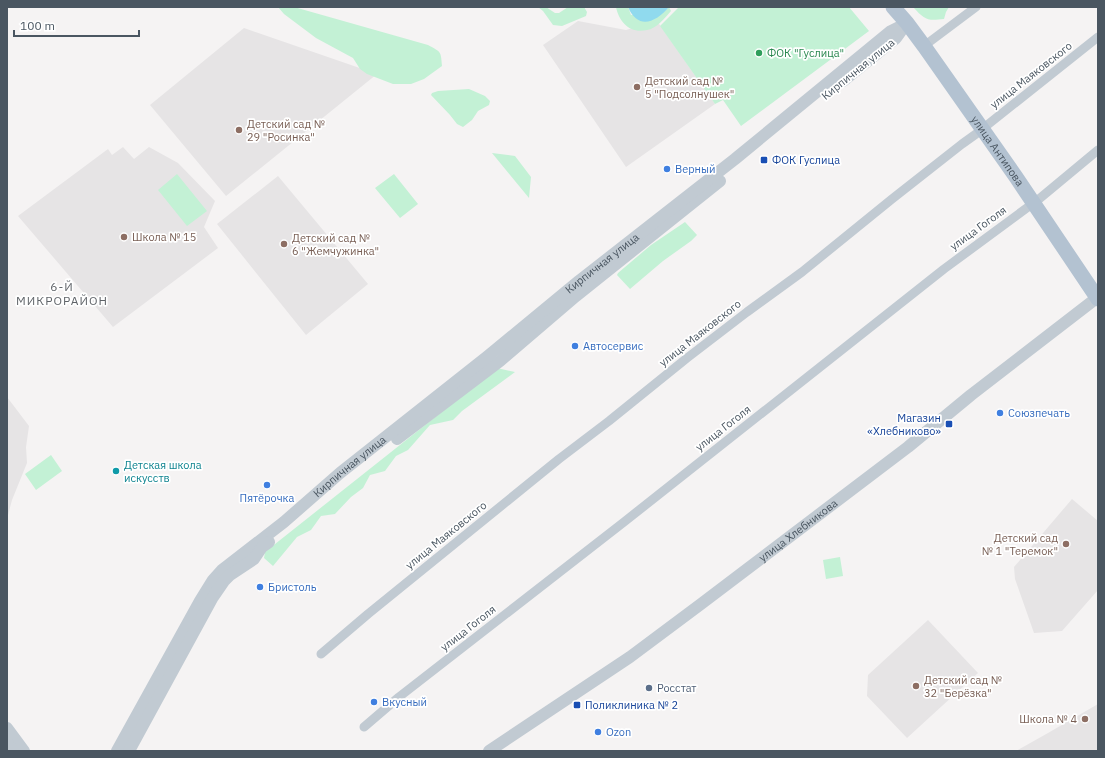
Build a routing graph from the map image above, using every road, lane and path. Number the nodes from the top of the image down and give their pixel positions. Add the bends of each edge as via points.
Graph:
1 (893, 7) edge
2 (976, 7) edge
3 (907, 23) junction
4 (1098, 37) edge
5 (924, 46) junction
6 (982, 129) junction
7 (1098, 150) edge
8 (1033, 203) junction
9 (1098, 298) edge
10 (320, 654) dead end
11 (364, 727) dead end
12 (7, 728) edge
13 (7, 744) edge
14 (13, 751) edge
15 (24, 751) edge
16 (117, 751) edge
17 (129, 751) edge
18 (489, 751) edge

1 - 3 main road, улица Антипова
2 - 5 street
3 - 5 main road, улица Антипова
3 - 16 street, Кирпичная улица via 891,31 222,570 200,602
3 - 17 street, Кирпичная улица via 896,38 576,296 500,361 374,457 262,547 254,559 230,575 212,597
4 - 6 street, улица Маяковского
5 - 6 main road, улица Антипова
6 - 8 main road, улица Антипова
6 - 10 street, улица Маяковского via 559,459
7 - 8 street, улица Гоголя
8 - 9 main road, улица Антипова
8 - 11 street, улица Гоголя via 944,269
9 - 18 street, улица Хлебникова via 971,395 908,447 630,657
12 - 15 street
13 - 14 street

